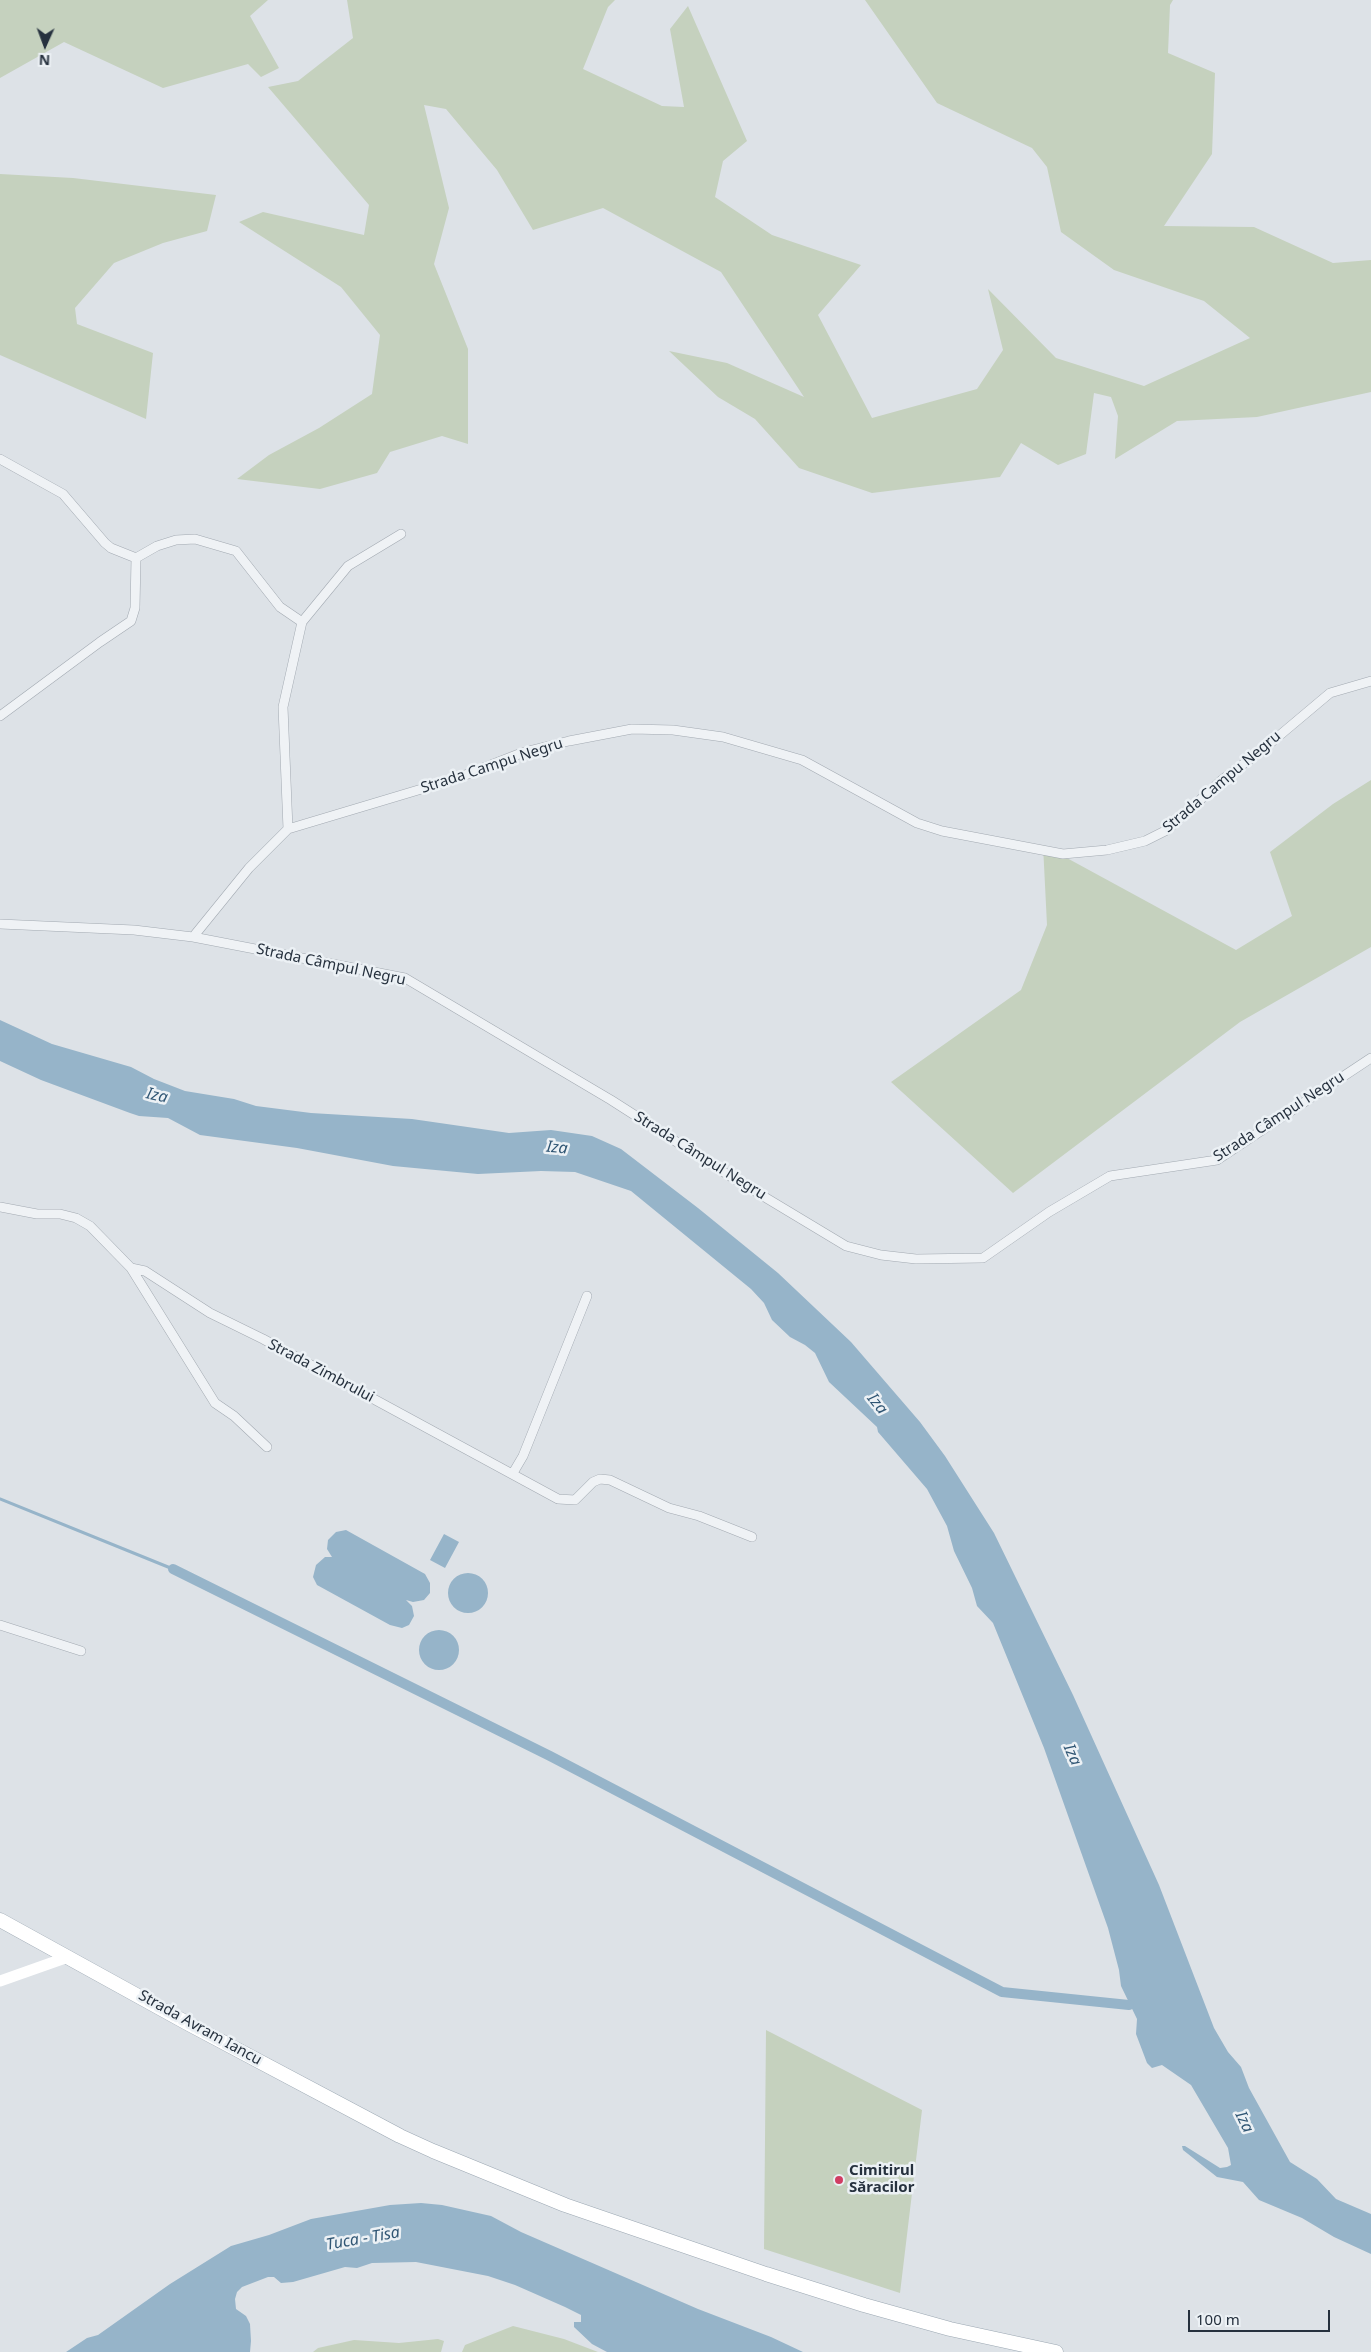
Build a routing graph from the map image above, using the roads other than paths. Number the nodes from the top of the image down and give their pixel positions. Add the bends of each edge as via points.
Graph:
1 (0, 459) edge
2 (401, 534) dead end
3 (136, 558) junction
4 (302, 622) junction
5 (1371, 681) edge
6 (0, 716) edge
7 (288, 829) junction
8 (0, 924) edge
9 (193, 937) junction
10 (1371, 1058) edge
11 (0, 1207) edge
12 (131, 1268) junction
13 (586, 1296) dead end
14 (267, 1447) dead end
15 (513, 1473) junction
16 (752, 1537) dead end
17 (0, 1625) edge
18 (81, 1651) dead end
19 (0, 1920) edge
20 (68, 1957) junction
21 (0, 1981) edge
22 (1056, 2352) edge

1 - 3 street via 63,494 105,543
2 - 4 street via 348,566
3 - 4 street via 176,540 195,540 236,551 280,607
3 - 6 street via 135,608 131,622
4 - 7 street via 283,707
5 - 7 street, Strada Campu Negru via 1330,693 1223,779 1167,830 1145,841 1107,850 1063,854 942,831 917,823 802,760 723,737 673,730 632,729 533,750 454,779
7 - 9 street, Strada Campu Negru via 249,868
8 - 9 street, Strada Câmpul Negru via 134,930
9 - 10 street, Strada Câmpul Negru via 405,978 611,1100 846,1246 916,1259 982,1258 1049,1212 1110,1176 1216,1160
11 - 12 street, Strada Zimbrului via 76,1218 90,1226
12 - 14 street, Strada Zimbrului via 215,1404 234,1416
12 - 15 street, Strada Zimbrului via 145,1270 210,1313
13 - 15 street
15 - 16 street, Strada Zimbrului via 567,1501 576,1500 593,1482 610,1480 668,1508 699,1516
17 - 18 street
19 - 20 main road, Strada Avram Iancu
20 - 21 main road
20 - 22 main road, Strada Avram Iancu via 187,2024 400,2136 565,2205 864,2305 950,2329

